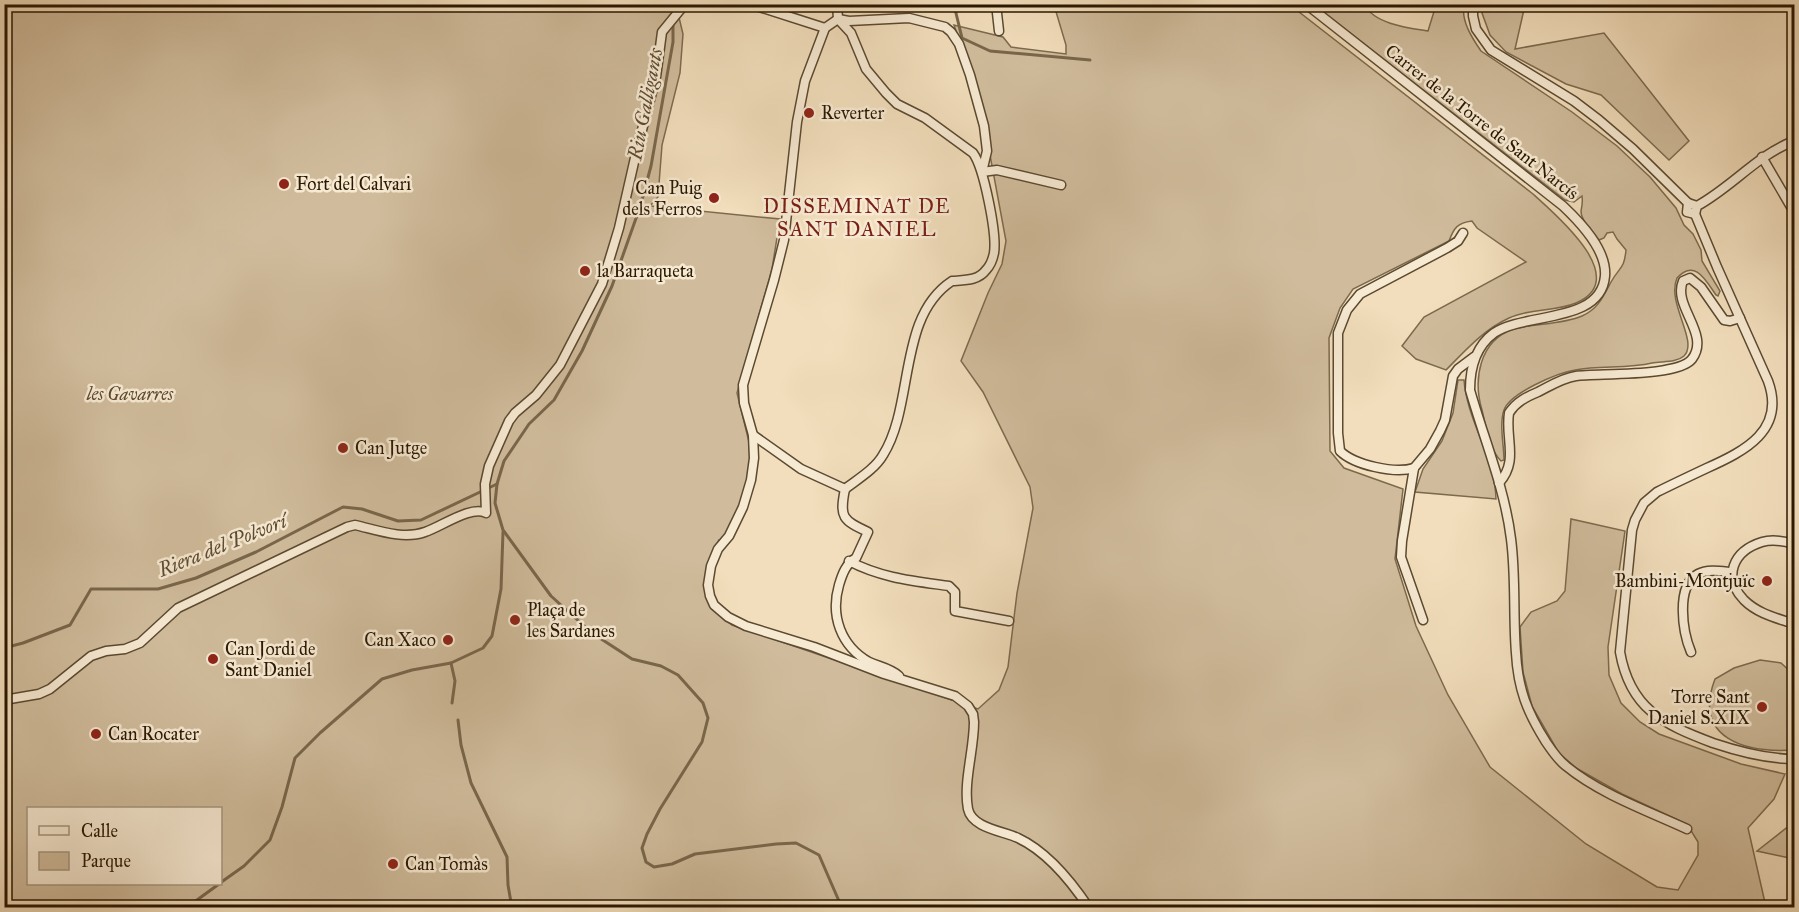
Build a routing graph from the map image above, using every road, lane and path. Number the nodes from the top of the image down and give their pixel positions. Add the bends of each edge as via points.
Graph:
1 (685, 4) edge
2 (750, 4) edge
3 (837, 4) edge
4 (996, 4) edge
5 (1306, 4) edge
6 (1473, 4) edge
7 (838, 19) junction
8 (825, 28) junction
9 (999, 31) dead end
10 (1794, 141) edge
11 (1762, 157) junction
12 (982, 172) junction
13 (1061, 185) dead end
14 (1693, 208) junction
15 (1794, 212) edge
16 (1463, 233) dead end
17 (1740, 318) junction
18 (1474, 357) junction
19 (753, 435) junction
20 (1414, 468) junction
21 (1499, 483) junction
22 (845, 489) junction
23 (1794, 544) edge
24 (849, 561) junction
25 (1731, 572) junction
26 (1423, 620) dead end
27 (1009, 621) dead end
28 (1794, 624) edge
29 (1691, 652) dead end
30 (904, 680) junction
31 (4, 700) edge
32 (1794, 759) edge
33 (1687, 829) dead end
34 (1089, 908) edge

1 - 31 street via 662,32 654,86 602,284 560,365 509,421 489,466 486,513 475,510 424,533 347,527 178,608 140,643 91,656 50,689
2 - 8 street
3 - 7 street
4 - 9 street
5 - 18 street, Carrer de la Torre de Sant Narcís via 1563,206 1581,224 1599,253 1605,278 1591,302 1580,309 1505,327 1493,334
6 - 14 street via 1476,29 1491,50 1599,120
7 - 8 street
7 - 12 street via 851,33 866,69 886,93 973,153
7 - 12 street via 909,18 951,32 970,75 984,126 987,151
8 - 19 street via 802,91 784,240 743,385
10 - 11 street
11 - 14 street via 1721,192
11 - 15 street
12 - 13 street via 997,170
12 - 22 street via 993,239 991,261 987,270 974,279 946,285 926,309 915,336 900,409 883,456
14 - 17 street
16 - 20 street via 1447,248 1360,294 1347,310 1338,333 1340,452 1383,469
17 - 21 street via 1724,320 1697,282 1690,278 1683,281 1681,292 1697,337 1692,358 1668,369 1574,377 1519,402 1509,413 1510,464
17 - 32 street via 1772,393 1770,417 1760,435 1741,452 1657,492 1644,503 1632,530 1620,652 1636,695 1670,725 1738,752
18 - 20 street, Carrer de la Torre de Sant Narcís via 1453,376 1440,431
18 - 21 street via 1470,390
19 - 22 street via 801,469
19 - 30 street via 754,458 747,496 711,566 708,585 714,605 746,626
20 - 26 street via 1401,557
21 - 33 street via 1512,542 1517,665 1529,714 1567,767 1608,792
22 - 24 street via 843,517 868,532 856,558
23 - 25 street via 1757,544 1739,558
24 - 27 street via 887,576 948,586 954,592 955,611
24 - 30 street via 836,596 842,637 869,662
25 - 28 street via 1739,594 1753,608
25 - 29 street via 1701,572 1687,586 1683,617
30 - 34 street via 955,696 973,714 967,791 972,818 1034,847 1068,880

